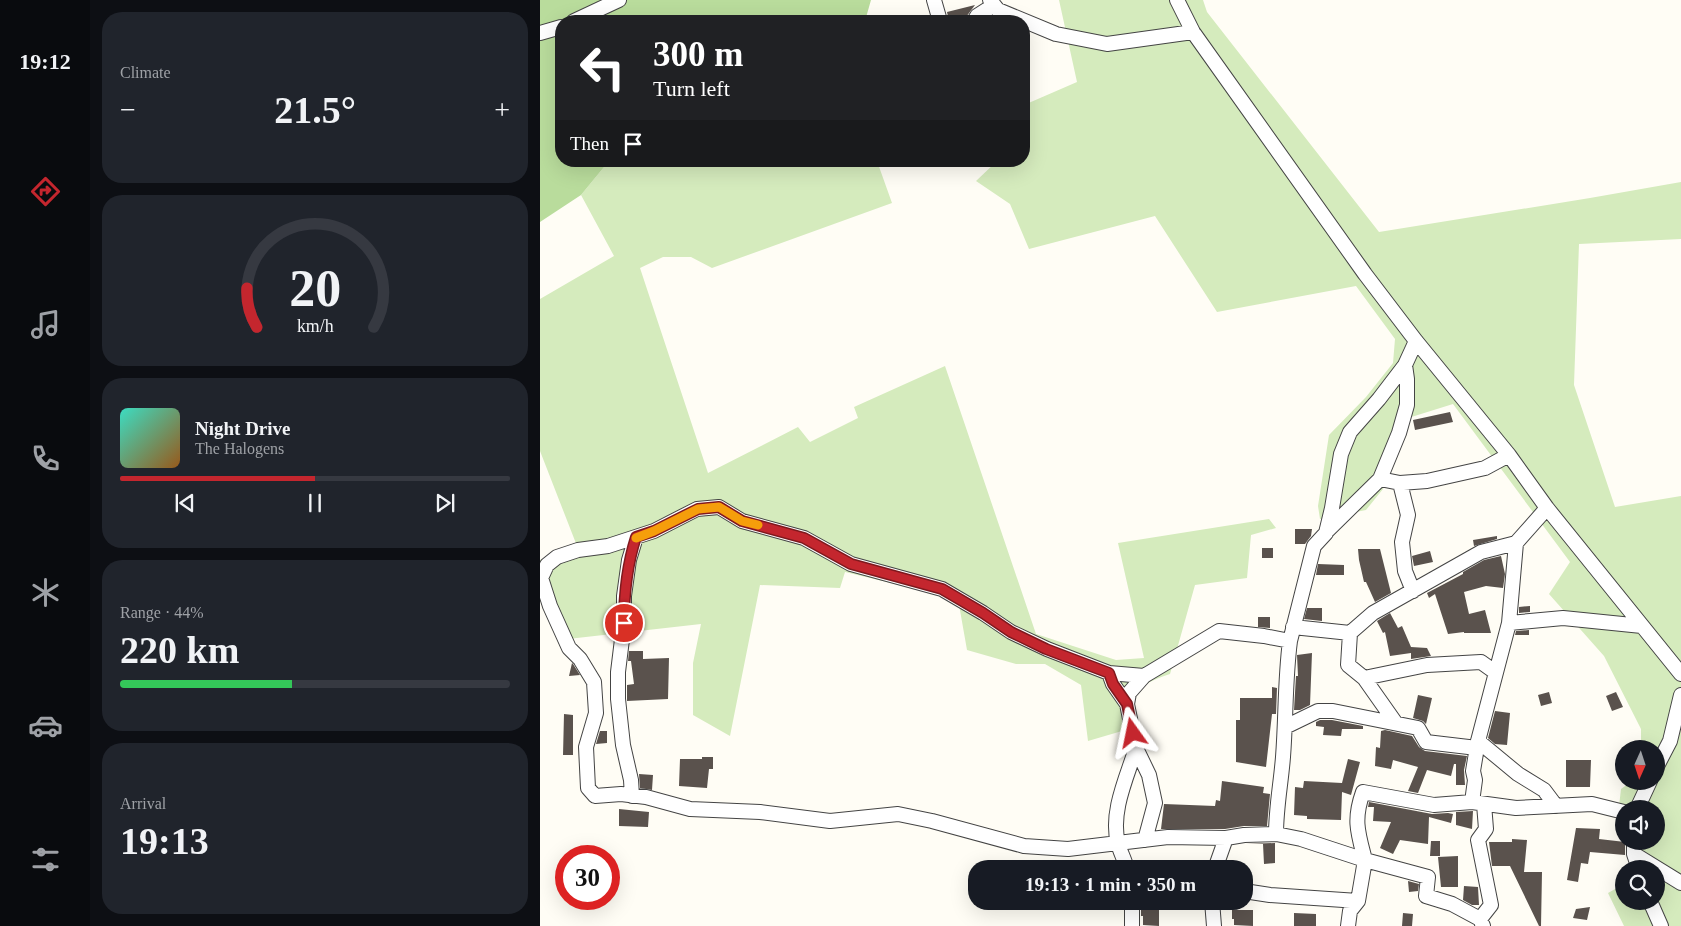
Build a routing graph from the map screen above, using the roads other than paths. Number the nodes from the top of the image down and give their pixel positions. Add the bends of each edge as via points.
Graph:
1 (619, 0) edge
2 (934, 0) edge
3 (1177, 0) edge
4 (992, 2) edge
5 (587, 15) edge
6 (938, 15) edge
7 (979, 15) edge
8 (1010, 15) edge
9 (1030, 23) edge
10 (555, 29) edge
11 (1193, 32) junction
12 (540, 33) edge
13 (1416, 341) junction
14 (1405, 365) junction
15 (1509, 455) junction
16 (1380, 478) junction
17 (1400, 483) junction
18 (1547, 508) junction
19 (1326, 533) junction
20 (636, 537) junction
21 (1516, 543) junction
22 (540, 577) edge
23 (1414, 590) junction
24 (1509, 624) junction
25 (1642, 626) junction
26 (1350, 633) junction
27 (1291, 634) junction
28 (1495, 672) junction
29 (1109, 673) junction
30 (1681, 674) edge
31 (1144, 676) junction
32 (1364, 678) junction
33 (1681, 695) edge
34 (1127, 704) junction
35 (1395, 722) junction
36 (1285, 727) junction
37 (1477, 745) junction
38 (1136, 748) junction
39 (1665, 751) edge
40 (632, 796) junction
41 (1478, 803) junction
42 (1556, 806) junction
43 (1615, 810) edge
44 (1276, 834) junction
45 (1226, 838) junction
46 (1145, 840) junction
47 (1118, 843) junction
48 (1637, 850) edge
49 (1125, 860) edge
50 (1218, 860) edge
51 (1365, 860) junction
52 (1681, 882) edge
53 (1253, 892) edge
54 (1358, 901) junction
55 (1132, 910) edge
56 (1213, 910) edge
57 (1654, 910) edge
58 (1482, 922) edge
59 (1132, 926) edge
60 (1214, 926) edge
61 (1348, 926) edge
62 (1661, 926) edge

1 - 5 street
2 - 6 street
3 - 11 street
4 - 7 street
4 - 8 street via 998,10
9 - 11 street via 1056,34 1106,44
10 - 12 street
11 - 13 street
13 - 14 street
13 - 15 street
14 - 16 street via 1407,406
14 - 19 street via 1350,432 1341,454
15 - 17 street via 1485,468 1427,481
15 - 18 street
16 - 17 street
16 - 19 street
17 - 23 street via 1408,515 1402,542 1405,571
18 - 21 street
18 - 25 street
19 - 27 street via 1314,546
20 - 22 street via 557,557
20 - 29 street via 698,509 719,507 742,521 804,538 851,564 942,589 1011,632
20 - 40 street via 624,596 618,672 623,745
21 - 23 street via 1481,552
21 - 24 street
22 - 40 street via 569,648 594,682 596,713 586,747 588,788 595,796
23 - 26 street via 1373,613
24 - 25 street via 1563,618
24 - 28 street
25 - 30 street
26 - 27 street
26 - 32 street via 1348,665
27 - 31 street via 1264,636 1219,631
27 - 36 street
28 - 32 street via 1481,662 1427,665
28 - 37 street
29 - 31 street
29 - 34 street
31 - 34 street via 1129,693
32 - 35 street
33 - 39 street
34 - 38 street
35 - 36 street via 1318,711
35 - 37 street via 1418,728 1426,742
36 - 44 street
37 - 41 street via 1473,771
37 - 42 street via 1544,790
38 - 46 street via 1149,775 1155,803
38 - 47 street via 1116,814
40 - 47 street via 690,809 760,812 830,821 898,814 1024,846 1068,849
41 - 42 street via 1516,808
41 - 51 street via 1434,804 1364,792 1358,805 1356,827
41 - 58 street via 1486,829 1478,840 1491,905
42 - 43 street via 1592,804
44 - 45 street
44 - 51 street
45 - 46 street
45 - 50 street
46 - 47 street
47 - 49 street
48 - 52 street
51 - 54 street
51 - 58 street via 1428,876 1426,896 1452,904
53 - 54 street
54 - 61 street via 1350,910
55 - 59 street
56 - 60 street
57 - 62 street

